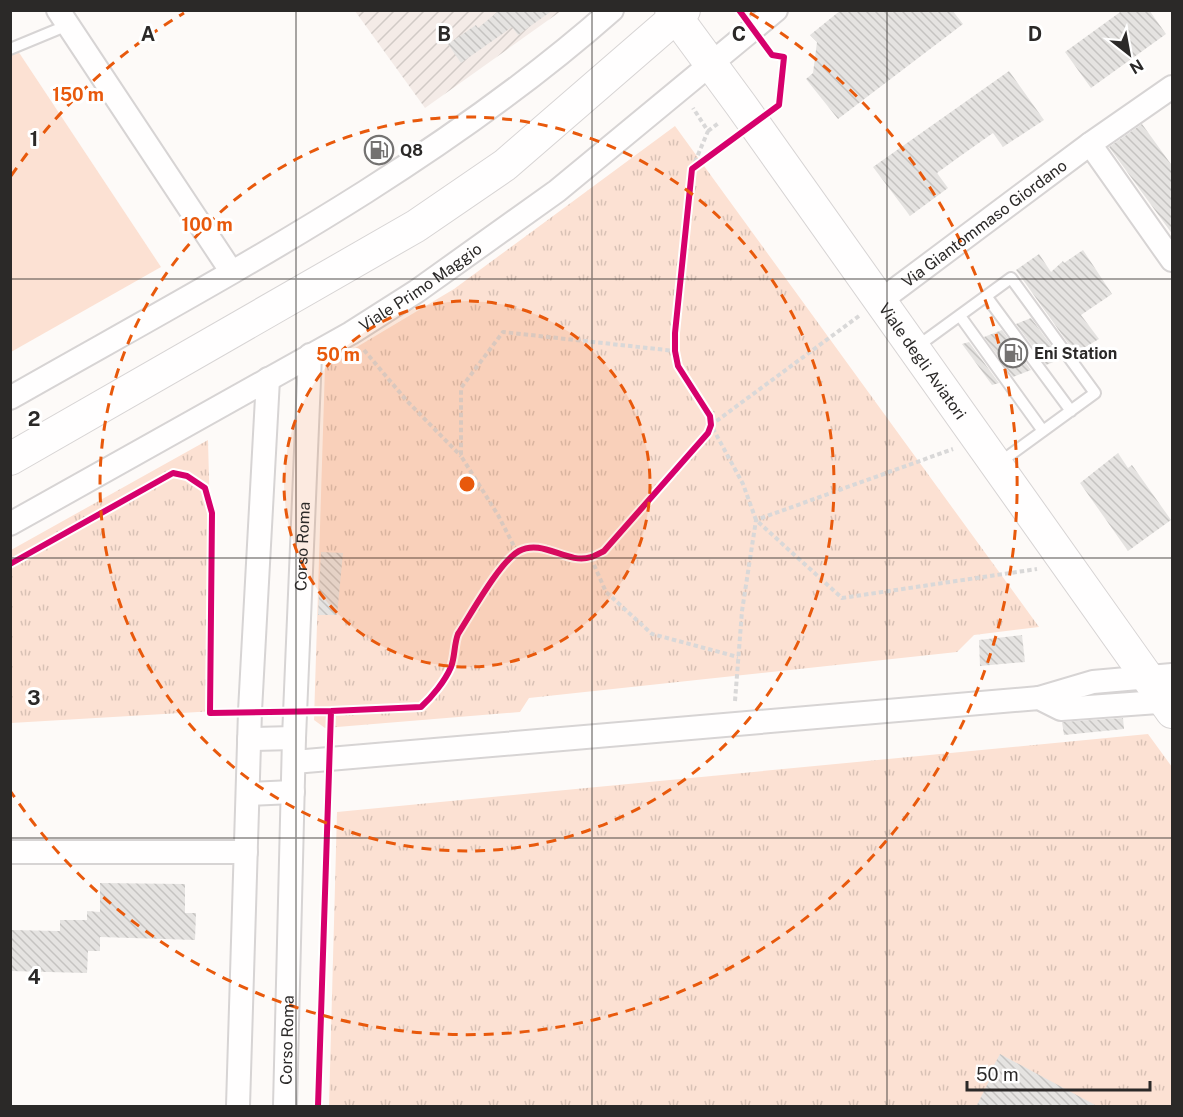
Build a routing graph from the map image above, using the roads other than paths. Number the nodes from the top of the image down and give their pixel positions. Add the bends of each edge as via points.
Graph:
1 (612, 10) edge
2 (776, 10) edge
3 (677, 13) edge
4 (63, 18) edge
5 (10, 49) edge
6 (711, 64) junction
7 (1173, 87) edge
8 (1090, 144) junction
9 (1173, 260) edge
10 (231, 271) junction
11 (986, 296) junction
12 (880, 301) junction
13 (960, 316) junction
14 (914, 349) junction
15 (310, 355) junction
16 (268, 379) junction
17 (10, 398) edge
18 (1071, 411) junction
19 (1043, 431) junction
20 (10, 459) edge
21 (997, 465) junction
22 (10, 524) edge
23 (1166, 693) edge
24 (294, 738) junction
25 (249, 740) junction
26 (294, 762) junction
27 (293, 792) junction
28 (248, 794) junction
29 (10, 852) edge
30 (246, 852) junction
31 (238, 1107) edge
32 (285, 1107) edge

1 - 10 street via 493,106 378,185
2 - 6 street, Viale Primo Maggio
3 - 6 main road, Viale degli Aviatori
3 - 20 main road via 505,165 416,226
4 - 5 lane
4 - 10 street
6 - 12 main road, Viale degli Aviatori
6 - 15 street, Viale Primo Maggio via 556,191 417,291
7 - 8 street, Via Giantommaso Giordano
8 - 9 street
8 - 12 street, Via Giantommaso Giordano
10 - 17 street
11 - 13 lane
11 - 18 lane
11 - 18 lane via 1011,278 1095,393
12 - 14 main road, Viale degli Aviatori
13 - 14 lane
13 - 19 lane
14 - 21 main road, Viale degli Aviatori
15 - 16 street, Viale Primo Maggio
15 - 24 street, Corso Roma
16 - 22 street, Viale Primo Maggio
16 - 25 street
18 - 19 lane
19 - 21 lane
21 - 23 main road, Viale degli Aviatori
23 - 26 street via 1061,709 1039,698
24 - 25 street
24 - 26 street, Corso Roma
25 - 28 street
26 - 27 street, Corso Roma
27 - 28 street
27 - 32 street, Corso Roma
28 - 30 street
29 - 30 street
30 - 31 street

